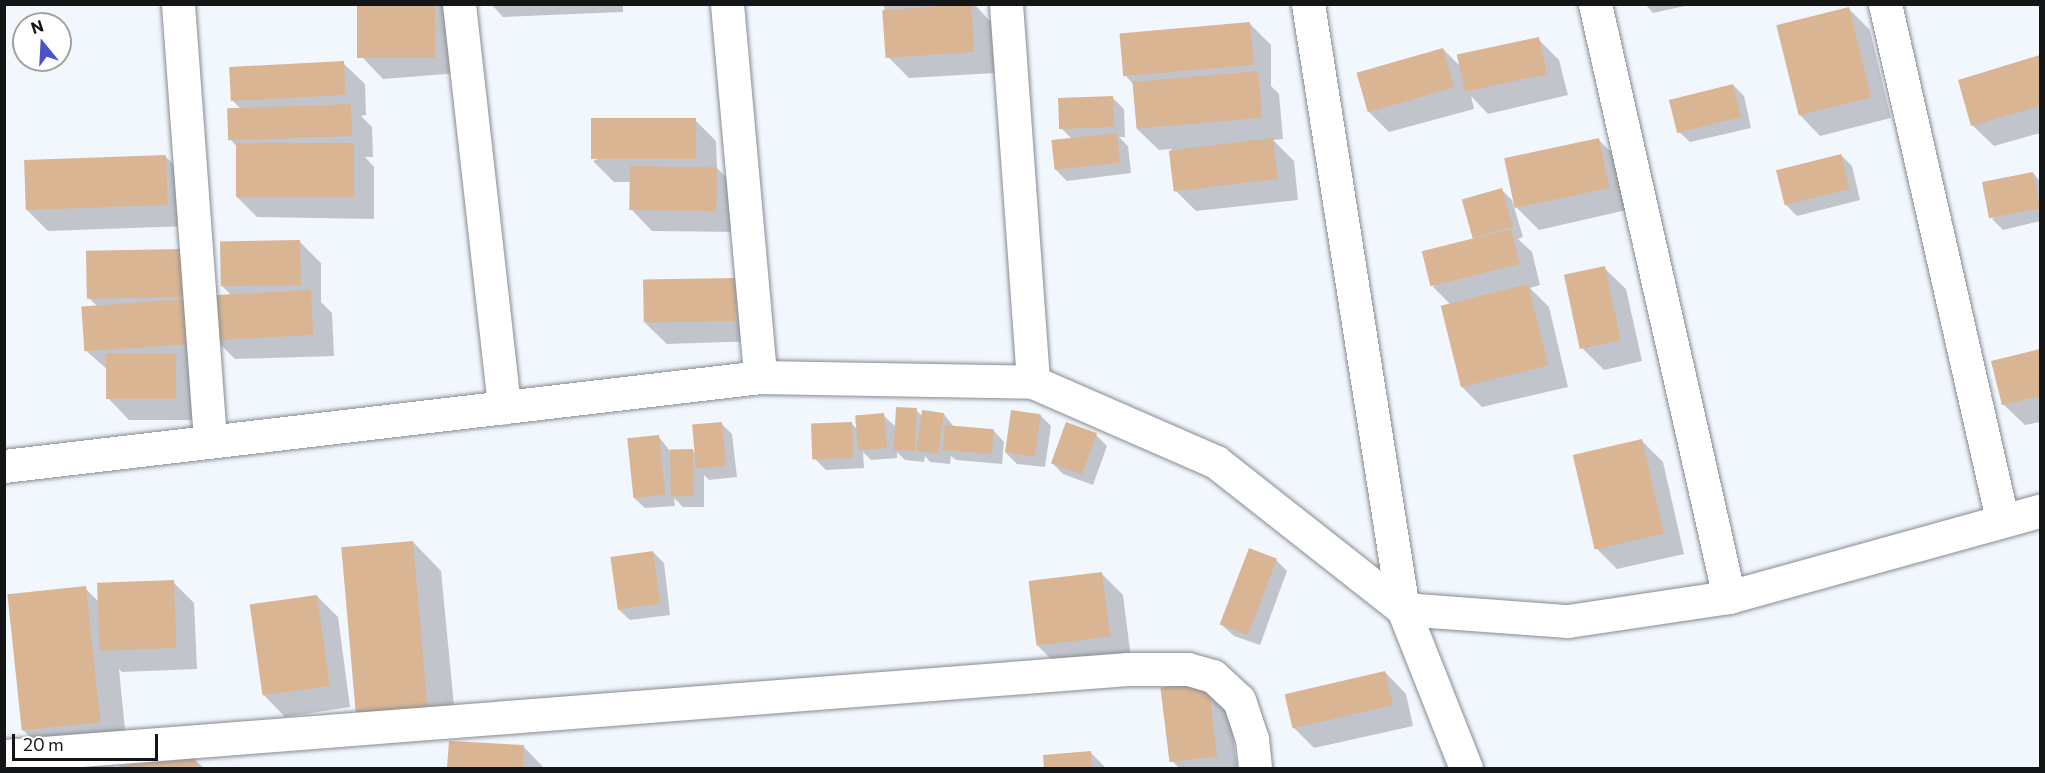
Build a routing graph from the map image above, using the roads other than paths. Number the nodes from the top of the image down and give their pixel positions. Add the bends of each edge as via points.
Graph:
1 (178, 4) edge
2 (459, 4) edge
3 (727, 4) edge
4 (1006, 4) edge
5 (1308, 4) edge
6 (1595, 4) edge
7 (1885, 4) edge
8 (760, 377) junction
9 (1033, 382) junction
10 (504, 407) junction
11 (210, 440) junction
12 (4, 466) edge
13 (2040, 511) edge
14 (2002, 519) junction
15 (1729, 597) junction
16 (1403, 609) junction
17 (4, 756) edge
18 (1255, 768) edge
19 (1466, 768) edge

1 - 11 street
2 - 10 street
3 - 8 street
4 - 9 street
5 - 16 street
6 - 15 street
7 - 14 street
8 - 9 street
8 - 10 street
9 - 16 street via 1216,462
10 - 11 street
11 - 12 street
13 - 14 street
14 - 15 street
15 - 16 street via 1568,621
16 - 19 street
17 - 18 street via 1128,669 1188,669 1214,676 1239,700 1252,739

